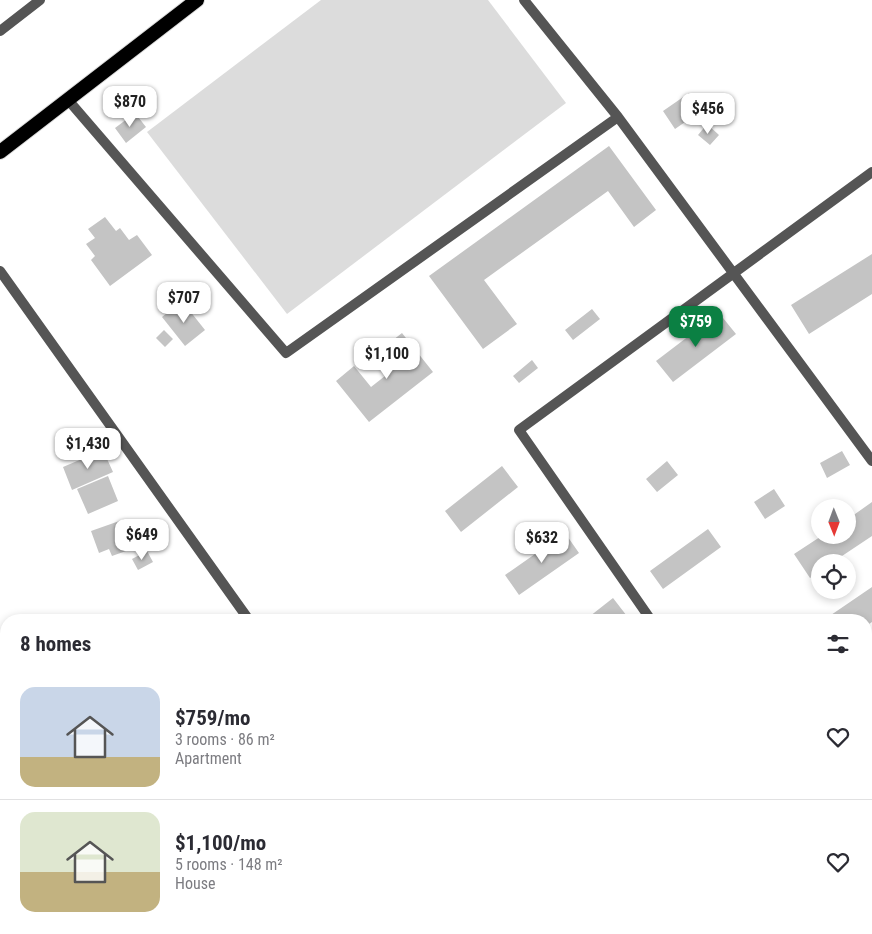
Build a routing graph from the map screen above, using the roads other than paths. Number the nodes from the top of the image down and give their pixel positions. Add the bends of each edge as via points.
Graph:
1 (40, 0) edge
2 (197, 0) edge
3 (524, 0) edge
4 (0, 31) edge
5 (69, 101) junction
6 (618, 117) junction
7 (0, 152) edge
8 (872, 172) edge
9 (0, 271) edge
10 (734, 273) junction
11 (872, 461) edge
12 (245, 614) edge
13 (647, 614) edge

1 - 4 street
2 - 5 highway
3 - 6 street
5 - 6 street via 286,353
5 - 7 highway
6 - 10 street
8 - 10 street
9 - 12 street
10 - 11 street
10 - 13 street via 519,430

